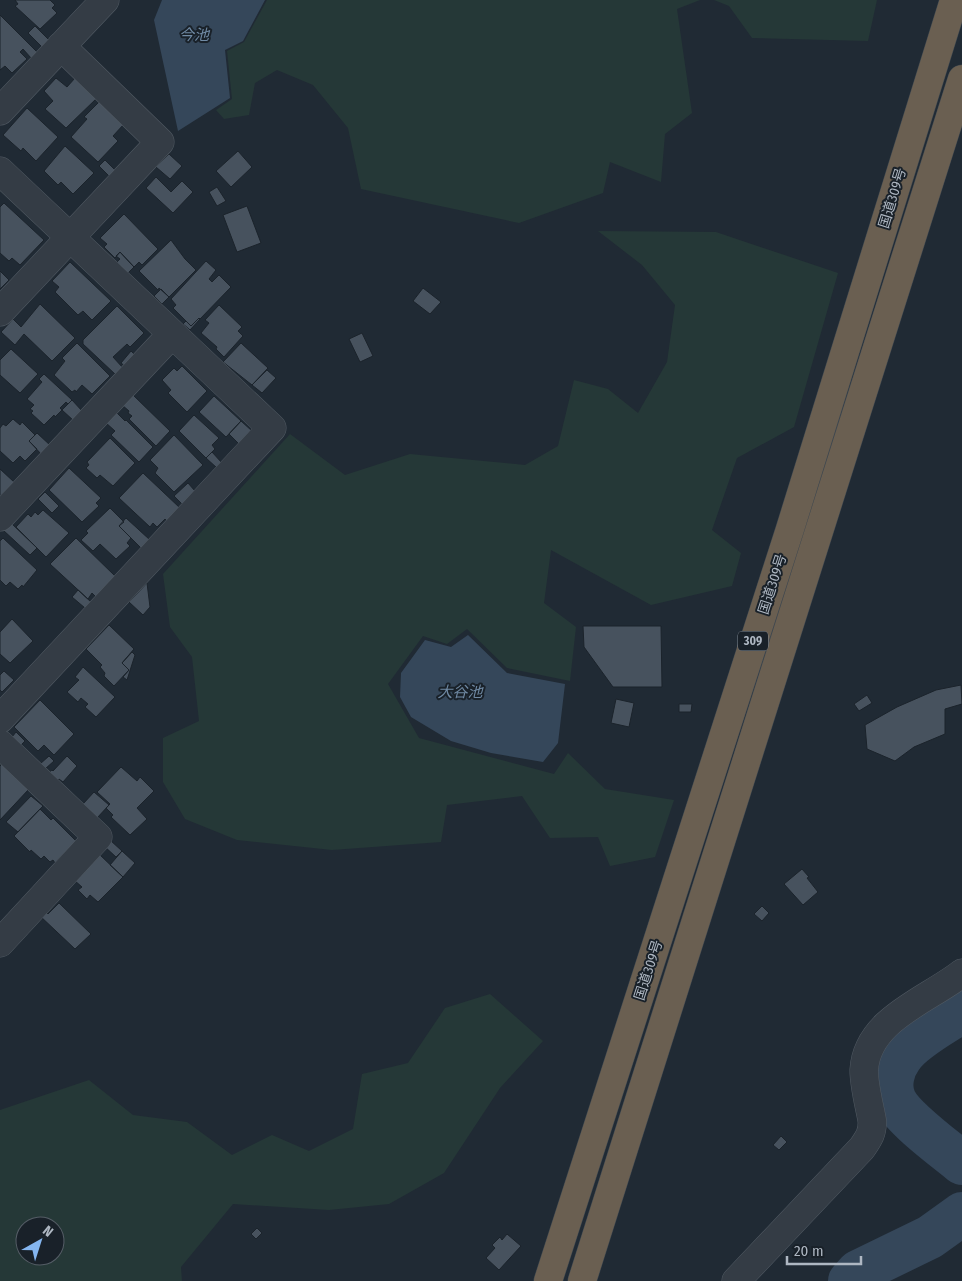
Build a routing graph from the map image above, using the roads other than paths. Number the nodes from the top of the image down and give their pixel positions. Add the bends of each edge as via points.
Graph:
1 (105, 0) edge
2 (954, 0) edge
3 (61, 46) junction
4 (962, 79) edge
5 (0, 110) edge
6 (0, 171) edge
7 (70, 238) junction
8 (0, 312) edge
9 (172, 334) junction
10 (0, 517) edge
11 (0, 719) edge
12 (0, 744) edge
13 (0, 943) edge
14 (962, 973) edge
15 (548, 1281) edge
16 (582, 1281) edge
17 (736, 1281) edge

1 - 3 street
2 - 15 highway, 国道309号 / 309 via 790,528
3 - 5 street
3 - 7 street via 160,142
4 - 16 highway, 309
6 - 7 street
7 - 8 street
7 - 9 street
9 - 10 street
9 - 11 street via 272,428
12 - 13 street via 98,837
14 - 17 street via 902,1012 878,1035 871,1045 864,1071 873,1128 870,1136

